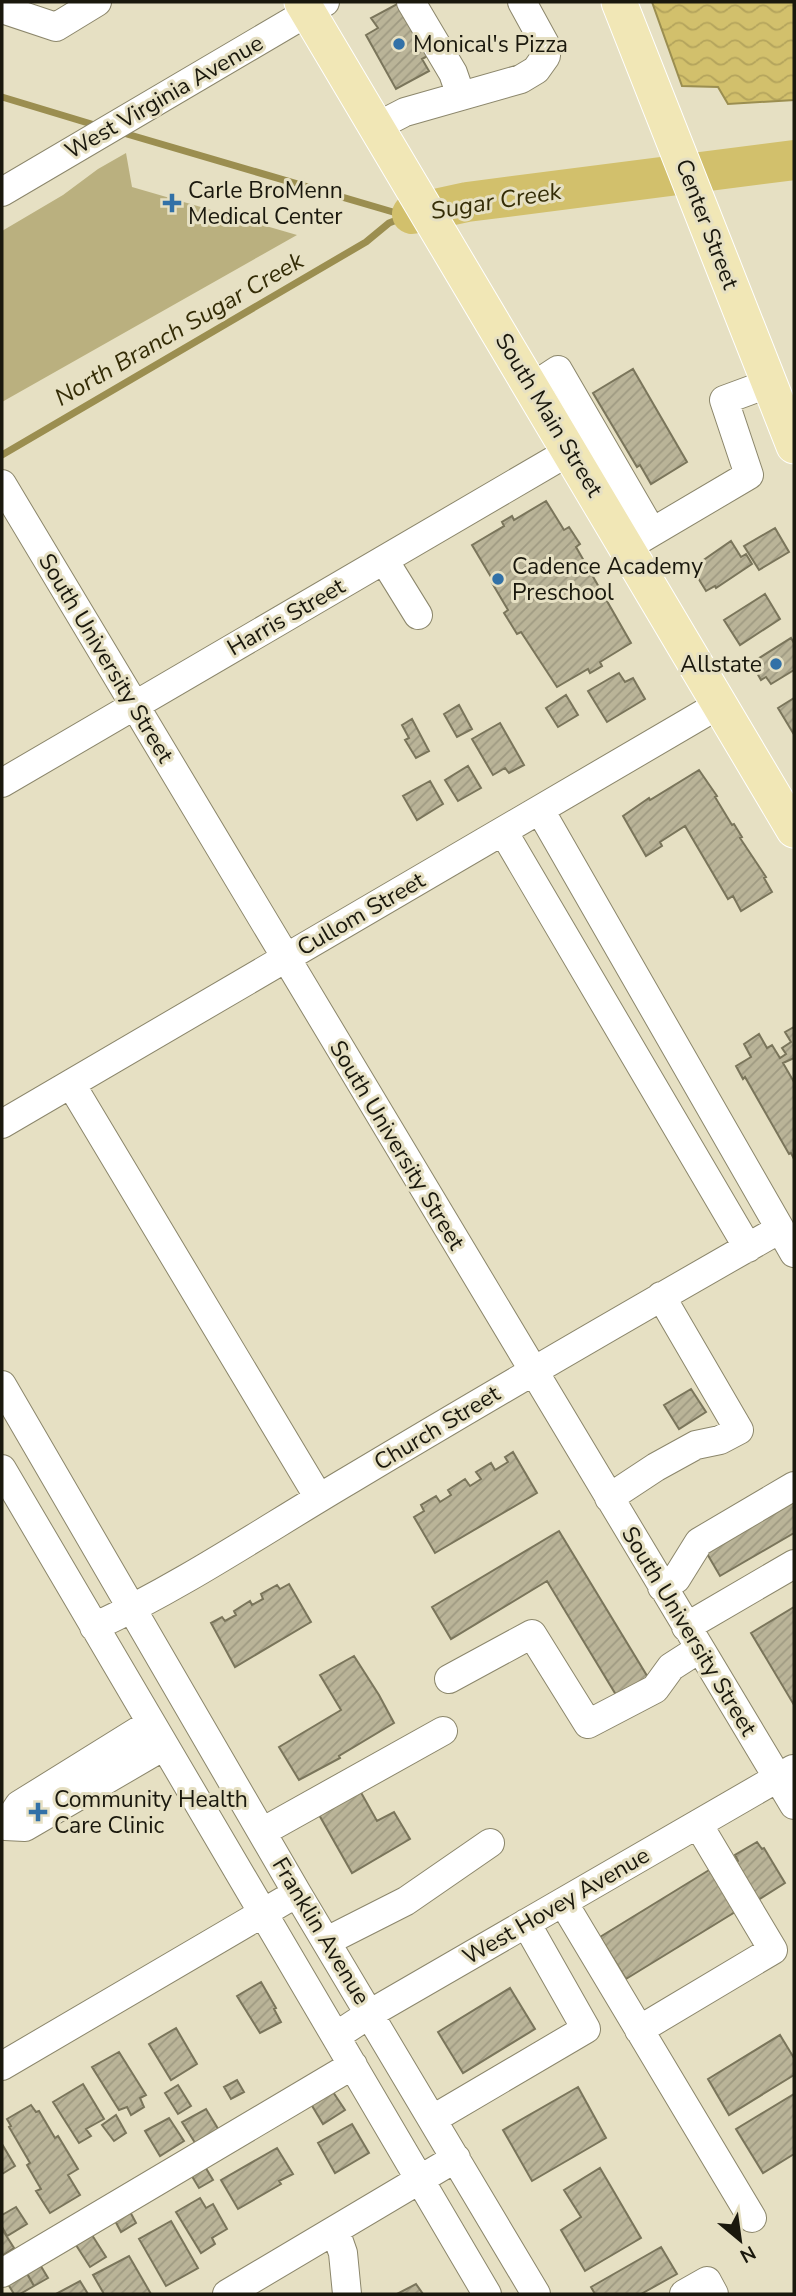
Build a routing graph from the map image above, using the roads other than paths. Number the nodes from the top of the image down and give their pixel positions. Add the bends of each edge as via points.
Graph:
1 (96, 2) edge
2 (411, 2) edge
3 (522, 2) edge
4 (619, 2) edge
5 (312, 5) edge
6 (2, 9) edge
7 (461, 96) junction
8 (380, 133) junction
9 (2, 192) edge
10 (770, 383) junction
11 (532, 387) junction
12 (794, 446) edge
13 (570, 451) junction
14 (6, 491) edge
15 (639, 540) junction
16 (384, 560) junction
17 (418, 615) dead end
18 (720, 704) junction
19 (134, 705) junction
20 (2, 783) edge
21 (540, 810) junction
22 (794, 830) edge
23 (503, 831) junction
24 (285, 959) junction
25 (71, 1084) junction
26 (2, 1124) edge
27 (787, 1241) edge
28 (748, 1248) junction
29 (661, 1296) junction
30 (534, 1371) junction
31 (2, 1385) edge
32 (2, 1469) edge
33 (794, 1486) edge
34 (319, 1498) junction
35 (609, 1498) junction
36 (794, 1564) edge
37 (662, 1587) junction
38 (132, 1609) junction
39 (94, 1627) junction
40 (693, 1638) junction
41 (449, 1679) dead end
42 (443, 1731) dead end
43 (157, 1734) junction
44 (786, 1773) edge
45 (794, 1805) edge
46 (3, 1824) edge
47 (698, 1824) junction
48 (262, 1832) junction
49 (490, 1843) dead end
50 (298, 1893) junction
51 (562, 1902) junction
52 (262, 1914) junction
53 (526, 1923) junction
54 (327, 1941) junction
55 (371, 2013) junction
56 (639, 2030) junction
57 (336, 2036) junction
58 (2, 2066) edge
59 (353, 2066) junction
60 (433, 2119) junction
61 (456, 2158) junction
62 (420, 2180) junction
63 (752, 2218) dead end
64 (335, 2230) junction
65 (2, 2273) edge
66 (227, 2294) edge
67 (347, 2294) edge
68 (487, 2294) edge
69 (536, 2294) edge
70 (684, 2294) edge
71 (714, 2294) edge

1 - 6 street via 56,27
2 - 7 street via 453,72
3 - 7 street via 547,56 521,79
4 - 10 main road, Center Street
5 - 8 main road, South Main Street
5 - 9 street, West Virginia Avenue
7 - 8 street via 405,112
8 - 11 main road, South Main Street
10 - 12 main road, Center Street
10 - 15 street via 724,400 749,475
11 - 13 main road, South Main Street
11 - 15 street via 558,370
13 - 15 main road, South Main Street
13 - 16 street, Harris Street
14 - 19 street, South University Street
15 - 18 main road, South Main Street
16 - 17 street
16 - 19 street, Harris Street
18 - 21 street, Cullom Street
18 - 22 main road, South Main Street
19 - 20 street, Harris Street
19 - 24 street, South University Street
21 - 23 street, Cullom Street
21 - 27 street
23 - 24 street, Cullom Street
23 - 28 street
24 - 25 street, Cullom Street
24 - 30 street, South University Street
25 - 26 street, Cullom Street
25 - 34 street
27 - 28 street, Church Street
28 - 29 street, Church Street
29 - 30 street, Church Street
29 - 35 street via 739,1430 696,1445
30 - 34 street, Church Street
30 - 35 street, South University Street
31 - 38 street, Franklin Avenue
32 - 39 street, Franklin Avenue
33 - 37 street via 699,1542 676,1579
34 - 38 street, Church Street
35 - 37 street, South University Street
36 - 40 street
37 - 40 street, South University Street
38 - 39 street, Church Street
38 - 48 street, Franklin Avenue
39 - 43 street, Franklin Avenue
40 - 41 street via 656,1689 588,1724 532,1634
40 - 44 street, South University Street
42 - 48 street
43 - 46 street via 19,1805
43 - 52 street, Franklin Avenue
44 - 45 street, South University Street
44 - 47 street, West Hovey Avenue
47 - 51 street, West Hovey Avenue
47 - 56 street via 773,1950
48 - 50 street, Franklin Avenue
49 - 54 street via 406,1901
50 - 52 street
50 - 54 street, Franklin Avenue
51 - 53 street, West Hovey Avenue
51 - 56 street
52 - 57 street, Franklin Avenue
52 - 58 street
53 - 55 street, West Hovey Avenue
53 - 60 street via 586,2029
54 - 55 street, Franklin Avenue
55 - 57 street, West Hovey Avenue
55 - 60 street, Franklin Avenue
56 - 63 street
57 - 59 street, Franklin Avenue
59 - 62 street, Franklin Avenue
59 - 65 street
60 - 61 street, Franklin Avenue
61 - 62 street
61 - 69 street, Franklin Avenue
62 - 64 street
62 - 68 street, Franklin Avenue
64 - 66 street
64 - 67 street via 344,2253
70 - 71 street via 707,2281

